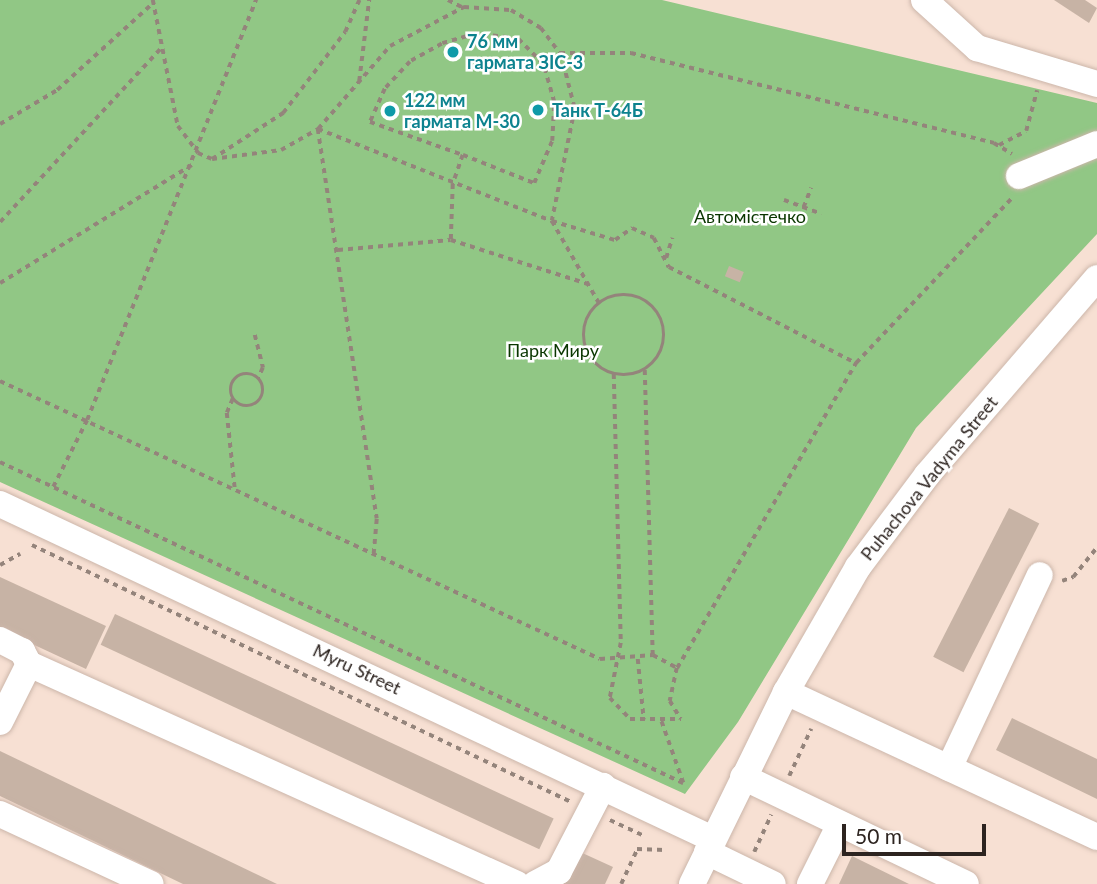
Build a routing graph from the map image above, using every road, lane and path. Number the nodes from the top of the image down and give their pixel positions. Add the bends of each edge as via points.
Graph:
1 (256, 0) edge
2 (359, 0) edge
3 (369, 0) edge
4 (447, 0) edge
5 (924, 0) edge
6 (153, 1) edge
7 (464, 7) junction
8 (163, 46) junction
9 (560, 53) junction
10 (359, 81) junction
11 (1025, 83) dead end
12 (1097, 84) edge
13 (0, 124) edge
14 (318, 129) junction
15 (1097, 144) edge
16 (999, 145) junction
17 (198, 153) junction
18 (463, 155) junction
19 (212, 159) junction
20 (194, 164) junction
21 (1019, 176) junction
22 (453, 184) junction
23 (811, 188) dead end
24 (784, 200) dead end
25 (803, 207) junction
26 (822, 214) dead end
27 (552, 221) junction
28 (0, 222) edge
29 (796, 226) dead end
30 (672, 238) dead end
31 (450, 240) junction
32 (338, 250) junction
33 (666, 260) junction
34 (1097, 278) edge
35 (0, 283) edge
36 (588, 284) junction
37 (599, 303) junction
38 (255, 335) dead end
39 (856, 363) junction
40 (645, 370) junction
41 (614, 374) junction
42 (258, 379) junction
43 (0, 381) edge
44 (233, 399) junction
45 (87, 420) junction
46 (0, 462) edge
47 (53, 488) junction
48 (235, 490) junction
49 (0, 504) edge
50 (27, 540) dead end
51 (1097, 547) edge
52 (20, 554) dead end
53 (374, 555) junction
54 (0, 565) edge
55 (1040, 575) joint
56 (0, 640) edge
57 (653, 654) junction
58 (638, 659) junction
59 (621, 661) junction
60 (29, 664) junction
61 (677, 668) junction
62 (786, 692) junction
63 (643, 720) junction
64 (661, 721) junction
65 (0, 722) edge
66 (949, 768) junction
67 (743, 777) junction
68 (603, 786) junction
69 (590, 811) junction
70 (0, 814) edge
71 (840, 824) junction
72 (645, 836) dead end
73 (1097, 837) edge
74 (710, 845) junction
75 (665, 850) dead end
76 (151, 884) edge
77 (517, 884) edge
78 (535, 884) edge
79 (621, 884) edge
80 (692, 884) edge
81 (773, 884) edge
82 (810, 884) edge
83 (966, 884) edge

1 - 17 path
2 - 19 path via 345,32 283,113
3 - 10 path
4 - 7 path
5 - 12 street via 977,48
6 - 8 path
6 - 13 path via 57,90
7 - 9 path via 511,10 541,28
7 - 10 path via 390,46
8 - 17 path via 178,127
8 - 28 path
9 - 16 path via 631,53
9 - 27 path via 575,109
10 - 14 path
11 - 16 path via 1037,86 1026,131
14 - 19 path via 281,150
14 - 22 path
14 - 32 path
15 - 21 street
16 - 21 path via 1010,150
17 - 19 path
17 - 20 path
18 - 18 path via 370,122 385,89 410,62 442,44 476,34 518,39 543,64 554,102 552,141 534,183
18 - 22 path
20 - 35 path
20 - 45 path
21 - 39 path via 1012,198
22 - 27 path
22 - 31 path
23 - 25 path
24 - 25 path
25 - 26 path
25 - 29 path
27 - 33 path via 615,240 632,228 654,238
27 - 36 path
30 - 33 path
31 - 32 path
31 - 36 path
32 - 53 path via 377,519
33 - 39 path
34 - 62 street, Puhachova Vadyma Street via 894,517
36 - 37 path
37 - 40 path via 622,295 639,297 660,316 662,351
37 - 41 path via 584,340 591,358
38 - 42 path via 262,368
39 - 61 path
40 - 41 path
40 - 57 path
41 - 59 path
42 - 44 path via 246,374 234,380
42 - 44 path via 263,391 257,403 243,406
43 - 45 path
44 - 48 path via 227,413
45 - 47 path
45 - 48 path
46 - 47 path
47 - 64 path via 683,783
48 - 53 path
49 - 68 street, Myru Street
50 - 69 path via 42,554
51 - 55 path via 1073,578 1055,583
52 - 54 path
53 - 59 path via 600,659
55 - 66 street
56 - 60 street via 22,651
57 - 58 path
57 - 61 path
58 - 59 path
58 - 63 path
59 - 63 path via 608,686 610,698 630,719
60 - 65 street
60 - 77 street
61 - 64 path via 670,701 681,719
62 - 66 street
62 - 67 street, Puhachova Vadyma Street
63 - 64 path
66 - 73 street
67 - 71 street
67 - 74 street, Puhachova Vadyma Street
68 - 69 street
68 - 74 street, Myru Street
69 - 72 path
69 - 78 street via 559,871
70 - 76 street
71 - 82 street
71 - 83 street
74 - 80 street, Puhachova Vadyma Street
74 - 81 street, Myru Street
75 - 79 path via 637,849

